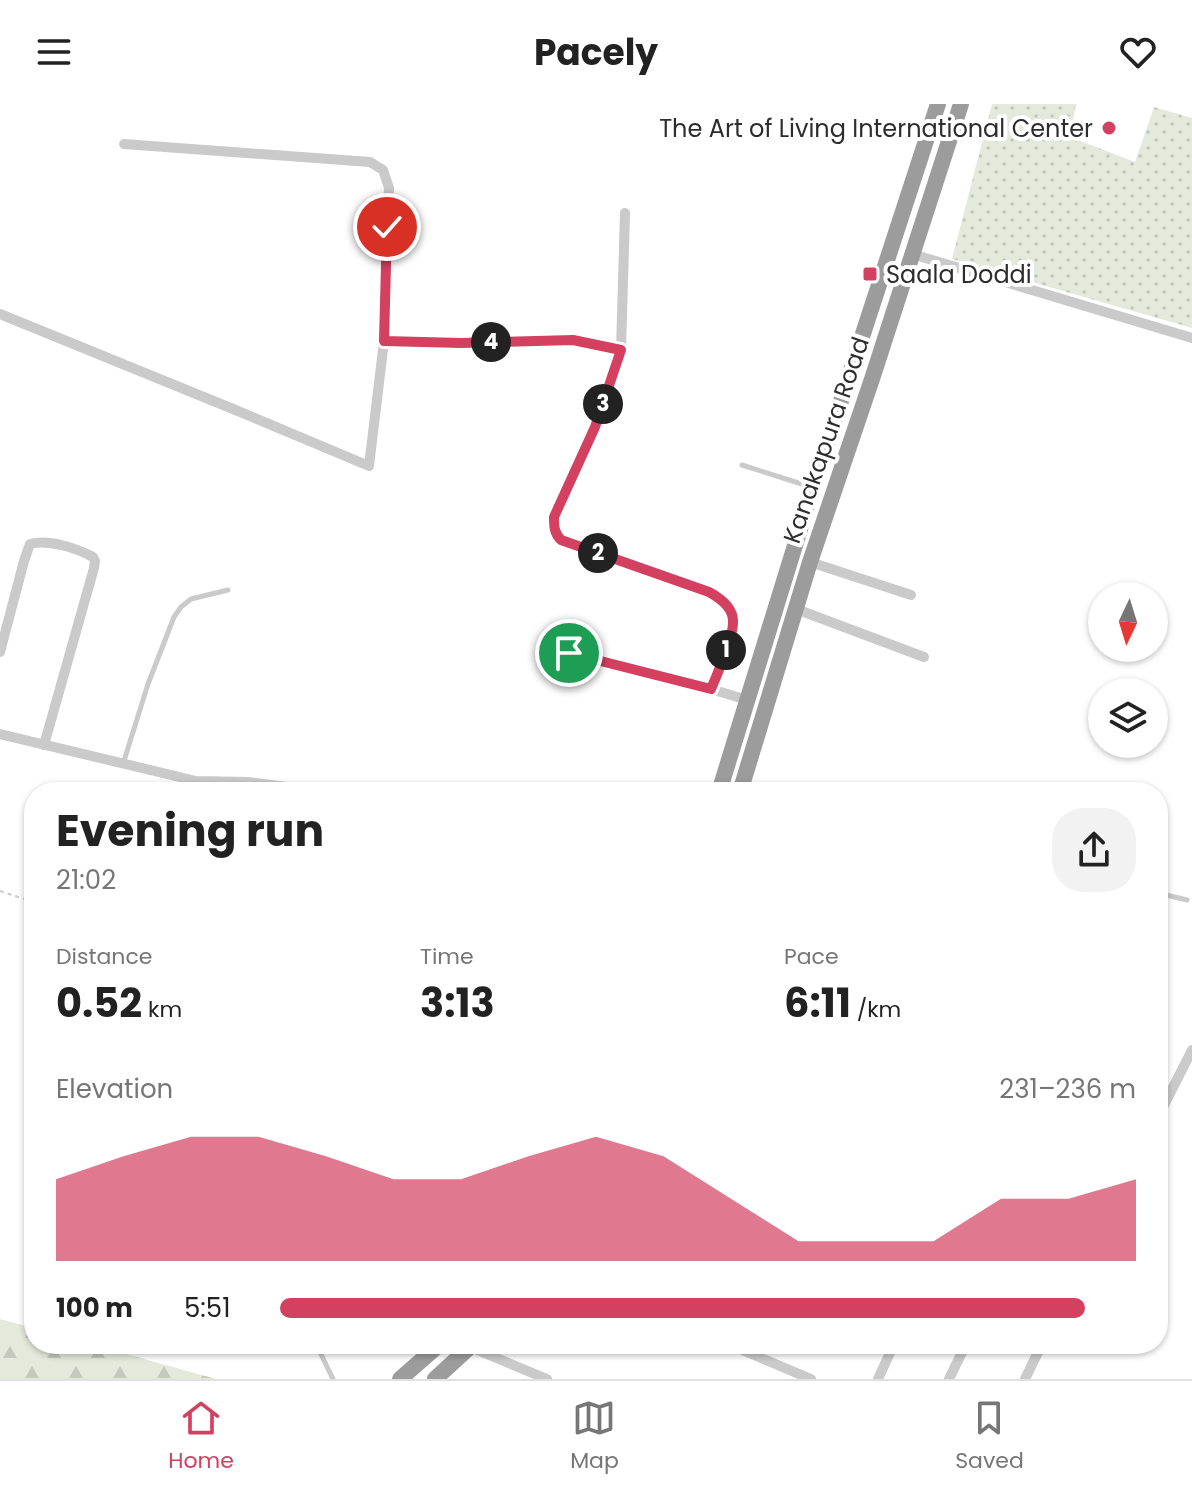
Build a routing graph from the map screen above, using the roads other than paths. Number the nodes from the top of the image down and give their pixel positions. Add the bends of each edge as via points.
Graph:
1 (938, 104) edge
2 (961, 104) edge
3 (124, 144) dead end
4 (625, 213) dead end
5 (912, 254) junction
6 (0, 314) edge
7 (1192, 338) edge
8 (384, 341) junction
9 (621, 350) junction
10 (742, 465) dead end
11 (813, 487) junction
12 (810, 562) junction
13 (228, 590) dead end
14 (911, 595) dead end
15 (796, 609) junction
16 (0, 652) edge
17 (763, 652) junction
18 (569, 653) dead end
19 (924, 657) dead end
20 (781, 658) junction
21 (711, 689) junction
22 (747, 700) junction
23 (0, 734) edge
24 (44, 745) junction
25 (123, 765) junction
26 (248, 782) edge
27 (722, 782) edge
28 (743, 782) edge
29 (1168, 895) edge
30 (1187, 900) dead end
31 (1192, 1050) edge
32 (1168, 1097) edge
33 (321, 1354) edge
34 (429, 1354) edge
35 (462, 1354) edge
36 (489, 1354) edge
37 (752, 1354) edge
38 (889, 1354) edge
39 (961, 1354) edge
40 (1037, 1354) edge
41 (333, 1379) edge
42 (400, 1379) edge
43 (435, 1379) edge
44 (547, 1379) edge
45 (811, 1379) edge
46 (878, 1379) edge
47 (949, 1379) edge
48 (1025, 1379) edge

1 - 11 highway, Kanakapura Road
2 - 5 highway, Kanakapura Road
3 - 8 street via 370,162 383,170 389,188
4 - 9 street
5 - 7 street
5 - 12 highway, Kanakapura Road
6 - 8 street via 369,466
8 - 9 street via 573,340
9 - 21 street via 554,528 561,540 721,599 734,623
10 - 11 lane
11 - 17 highway, Kanakapura Road
12 - 14 street
12 - 15 highway, Kanakapura Road
13 - 25 lane via 191,599 174,617
15 - 19 street
15 - 20 highway, Kanakapura Road
16 - 24 street via 30,544 57,545 93,557
17 - 20 highway
17 - 22 highway, Kanakapura Road
18 - 21 street
20 - 28 highway, Kanakapura Road
21 - 22 street
22 - 27 highway, Kanakapura Road
23 - 24 street
24 - 25 street
25 - 26 street via 196,781
29 - 30 lane
31 - 32 street
33 - 41 lane
34 - 42 highway
35 - 43 highway
36 - 44 street
37 - 45 street
38 - 46 street
39 - 47 street
40 - 48 street

